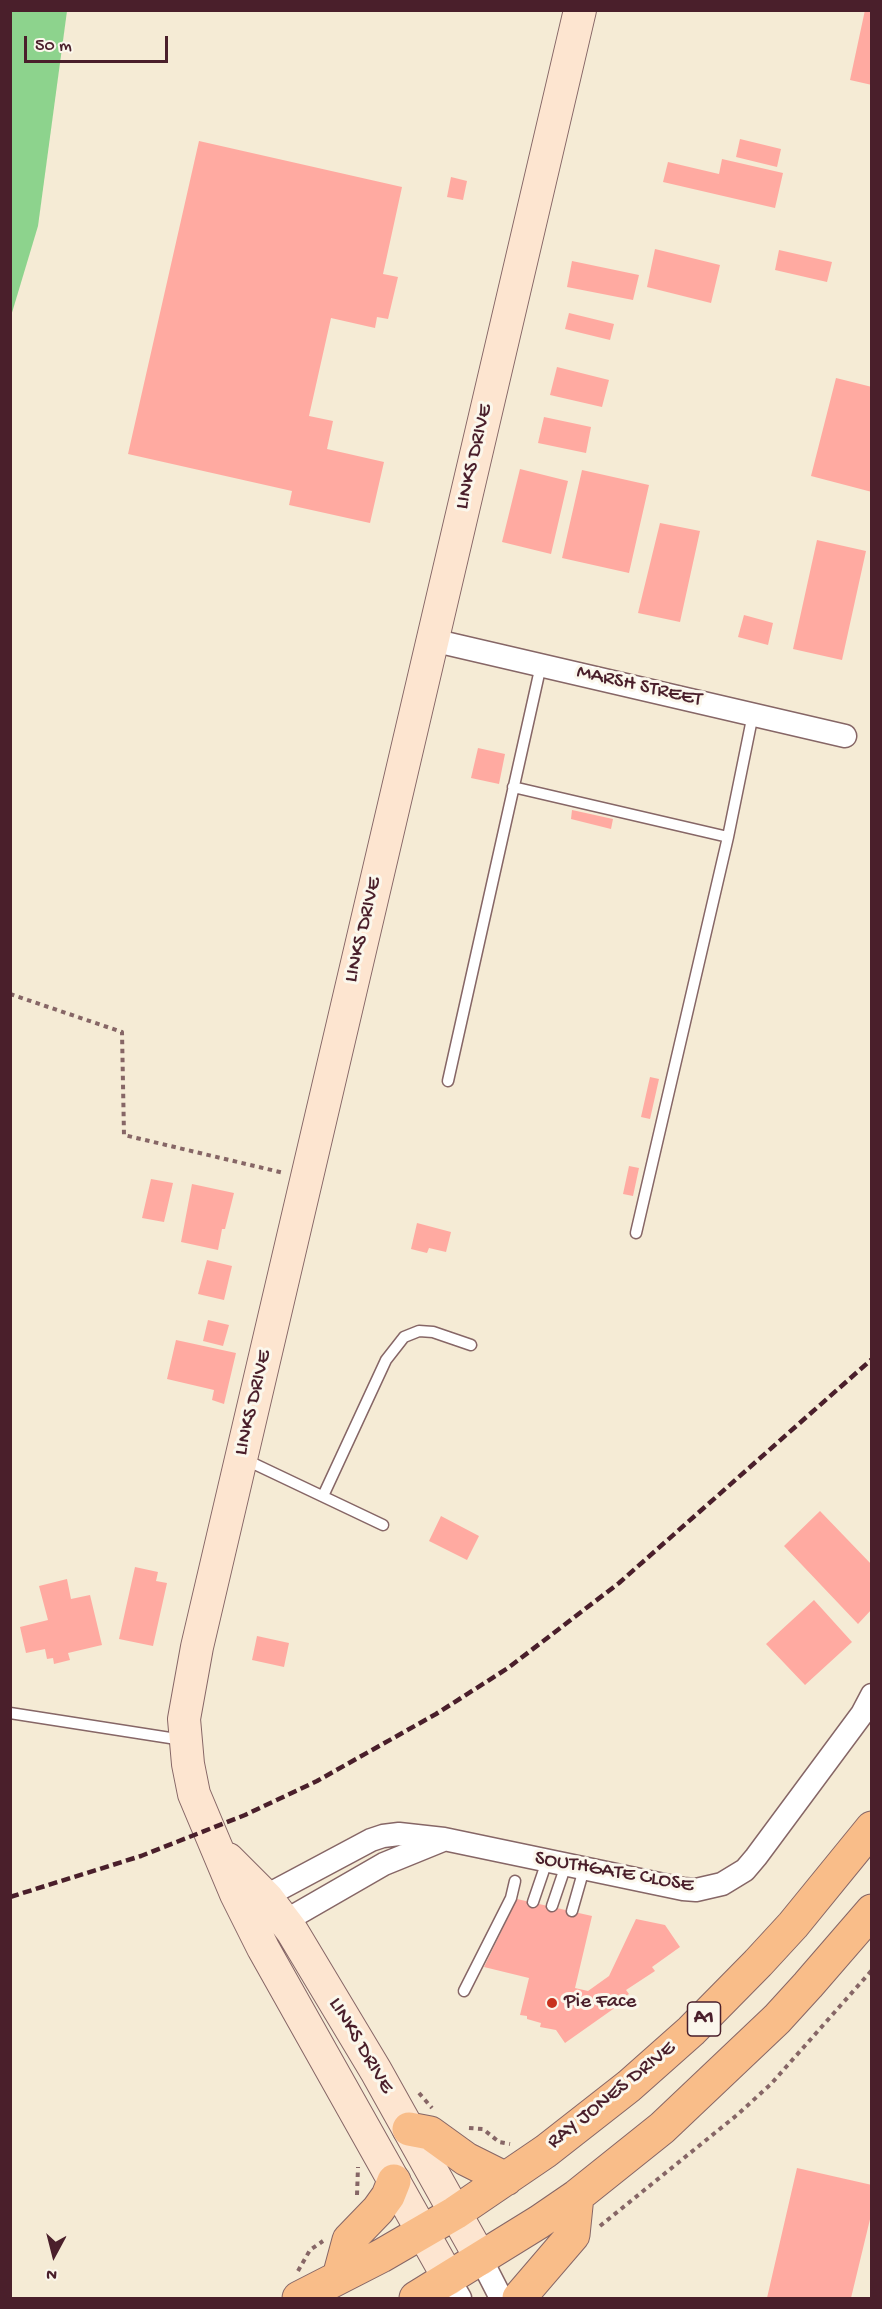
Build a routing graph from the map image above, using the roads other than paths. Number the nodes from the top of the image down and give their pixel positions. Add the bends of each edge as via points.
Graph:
1 (580, 10) edge
2 (432, 640) junction
3 (541, 665) junction
4 (753, 714) junction
5 (845, 736) dead end
6 (513, 787) junction
7 (728, 837) junction
8 (448, 1081) dead end
9 (636, 1233) dead end
10 (471, 1345) dead end
11 (241, 1457) junction
12 (322, 1496) junction
13 (383, 1525) dead end
14 (872, 1695) edge
15 (10, 1713) edge
16 (186, 1740) junction
17 (872, 1828) edge
18 (444, 1839) junction
19 (217, 1848) junction
20 (566, 1865) junction
21 (515, 1881) dead end
22 (266, 1896) junction
23 (533, 1902) dead end
24 (552, 1906) dead end
25 (572, 1911) dead end
26 (872, 1911) edge
27 (285, 1921) junction
28 (252, 1926) junction
29 (464, 1991) dead end
30 (409, 2129) junction
31 (506, 2179) junction
32 (394, 2181) junction
33 (577, 2196) junction
34 (455, 2213) junction
35 (423, 2233) junction
36 (481, 2259) junction
37 (339, 2277) junction
38 (454, 2288) edge
39 (299, 2298) edge
40 (416, 2298) edge
41 (501, 2298) edge
42 (519, 2298) edge

1 - 2 street, LINKS DRIVE
2 - 3 street, MARSH STREET
2 - 11 street, LINKS DRIVE
3 - 4 street, MARSH STREET
3 - 6 lane
4 - 5 street, MARSH STREET
4 - 7 lane
6 - 7 lane
6 - 8 lane
7 - 9 lane
10 - 12 lane via 432,1332 419,1331 404,1337 386,1360
11 - 12 lane
11 - 16 street, LINKS DRIVE via 192,1671 184,1719
12 - 13 lane
14 - 20 street, SOUTHGATE CLOSE via 756,1857 734,1878 710,1888 683,1889
15 - 16 lane
16 - 19 street, LINKS DRIVE via 194,1794
17 - 31 highway, RAY JONES DRIVE / A1 via 793,1925 691,2031 629,2086
18 - 20 street, SOUTHGATE CLOSE
18 - 22 street, SOUTHGATE CLOSE via 404,1834 383,1836
18 - 27 street via 384,1864
19 - 22 street, LINKS DRIVE
19 - 28 street, LINKS DRIVE
20 - 23 lane
20 - 24 lane
20 - 25 lane
21 - 29 lane via 511,1898
22 - 27 street, LINKS DRIVE
22 - 28 street
26 - 33 highway, A1 via 736,2060 662,2128
27 - 28 street
27 - 30 street, LINKS DRIVE
28 - 32 street, LINKS DRIVE
30 - 31 highway via 430,2133 466,2160
30 - 34 street, LINKS DRIVE
31 - 34 highway, RAY JONES DRIVE / A1
32 - 35 street, LINKS DRIVE
32 - 37 highway via 378,2210 349,2240
33 - 36 highway, A1
33 - 42 highway via 573,2235
34 - 35 highway, RAY JONES DRIVE / A1
34 - 36 street, LINKS DRIVE
35 - 37 highway, RAY JONES DRIVE / A1
35 - 38 street, LINKS DRIVE
36 - 38 highway, A1
36 - 41 street
37 - 39 highway, RAY JONES DRIVE / A1
38 - 40 highway, A1

